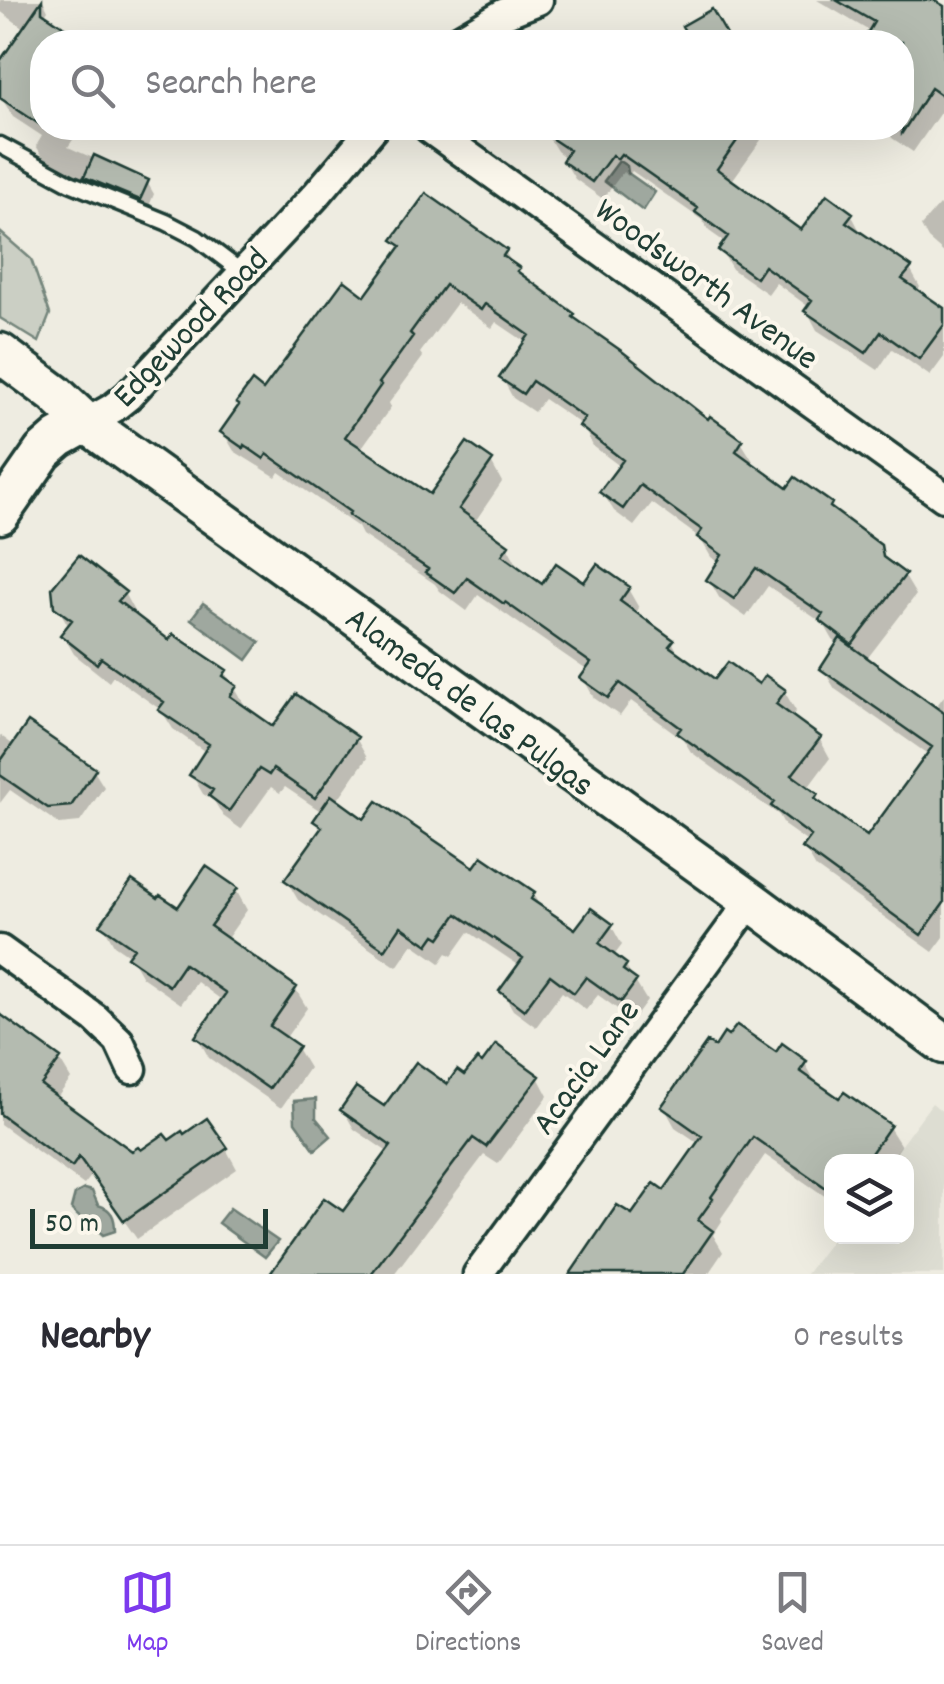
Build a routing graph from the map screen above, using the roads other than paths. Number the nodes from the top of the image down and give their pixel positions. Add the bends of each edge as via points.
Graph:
1 (538, 0) edge
2 (476, 30) edge
3 (363, 140) edge
4 (445, 140) edge
5 (0, 144) edge
6 (242, 273) junction
7 (0, 353) edge
8 (86, 422) junction
9 (944, 497) edge
10 (0, 514) edge
11 (750, 902) junction
12 (0, 950) edge
13 (940, 1032) edge
14 (132, 1069) dead end
15 (478, 1274) edge

1 - 2 street
3 - 6 street, Edgewood Road
4 - 9 street, Woodsworth Avenue
5 - 6 lane via 70,183 197,238
6 - 8 street, Edgewood Road via 128,396
7 - 8 main road, Alameda de las Pulgas
8 - 10 main road, Edgewood Road via 43,452
8 - 11 main road, Alameda de las Pulgas
11 - 13 main road, Alameda de las Pulgas
11 - 15 street, Acacia Lane
12 - 14 street via 96,1019 119,1042

